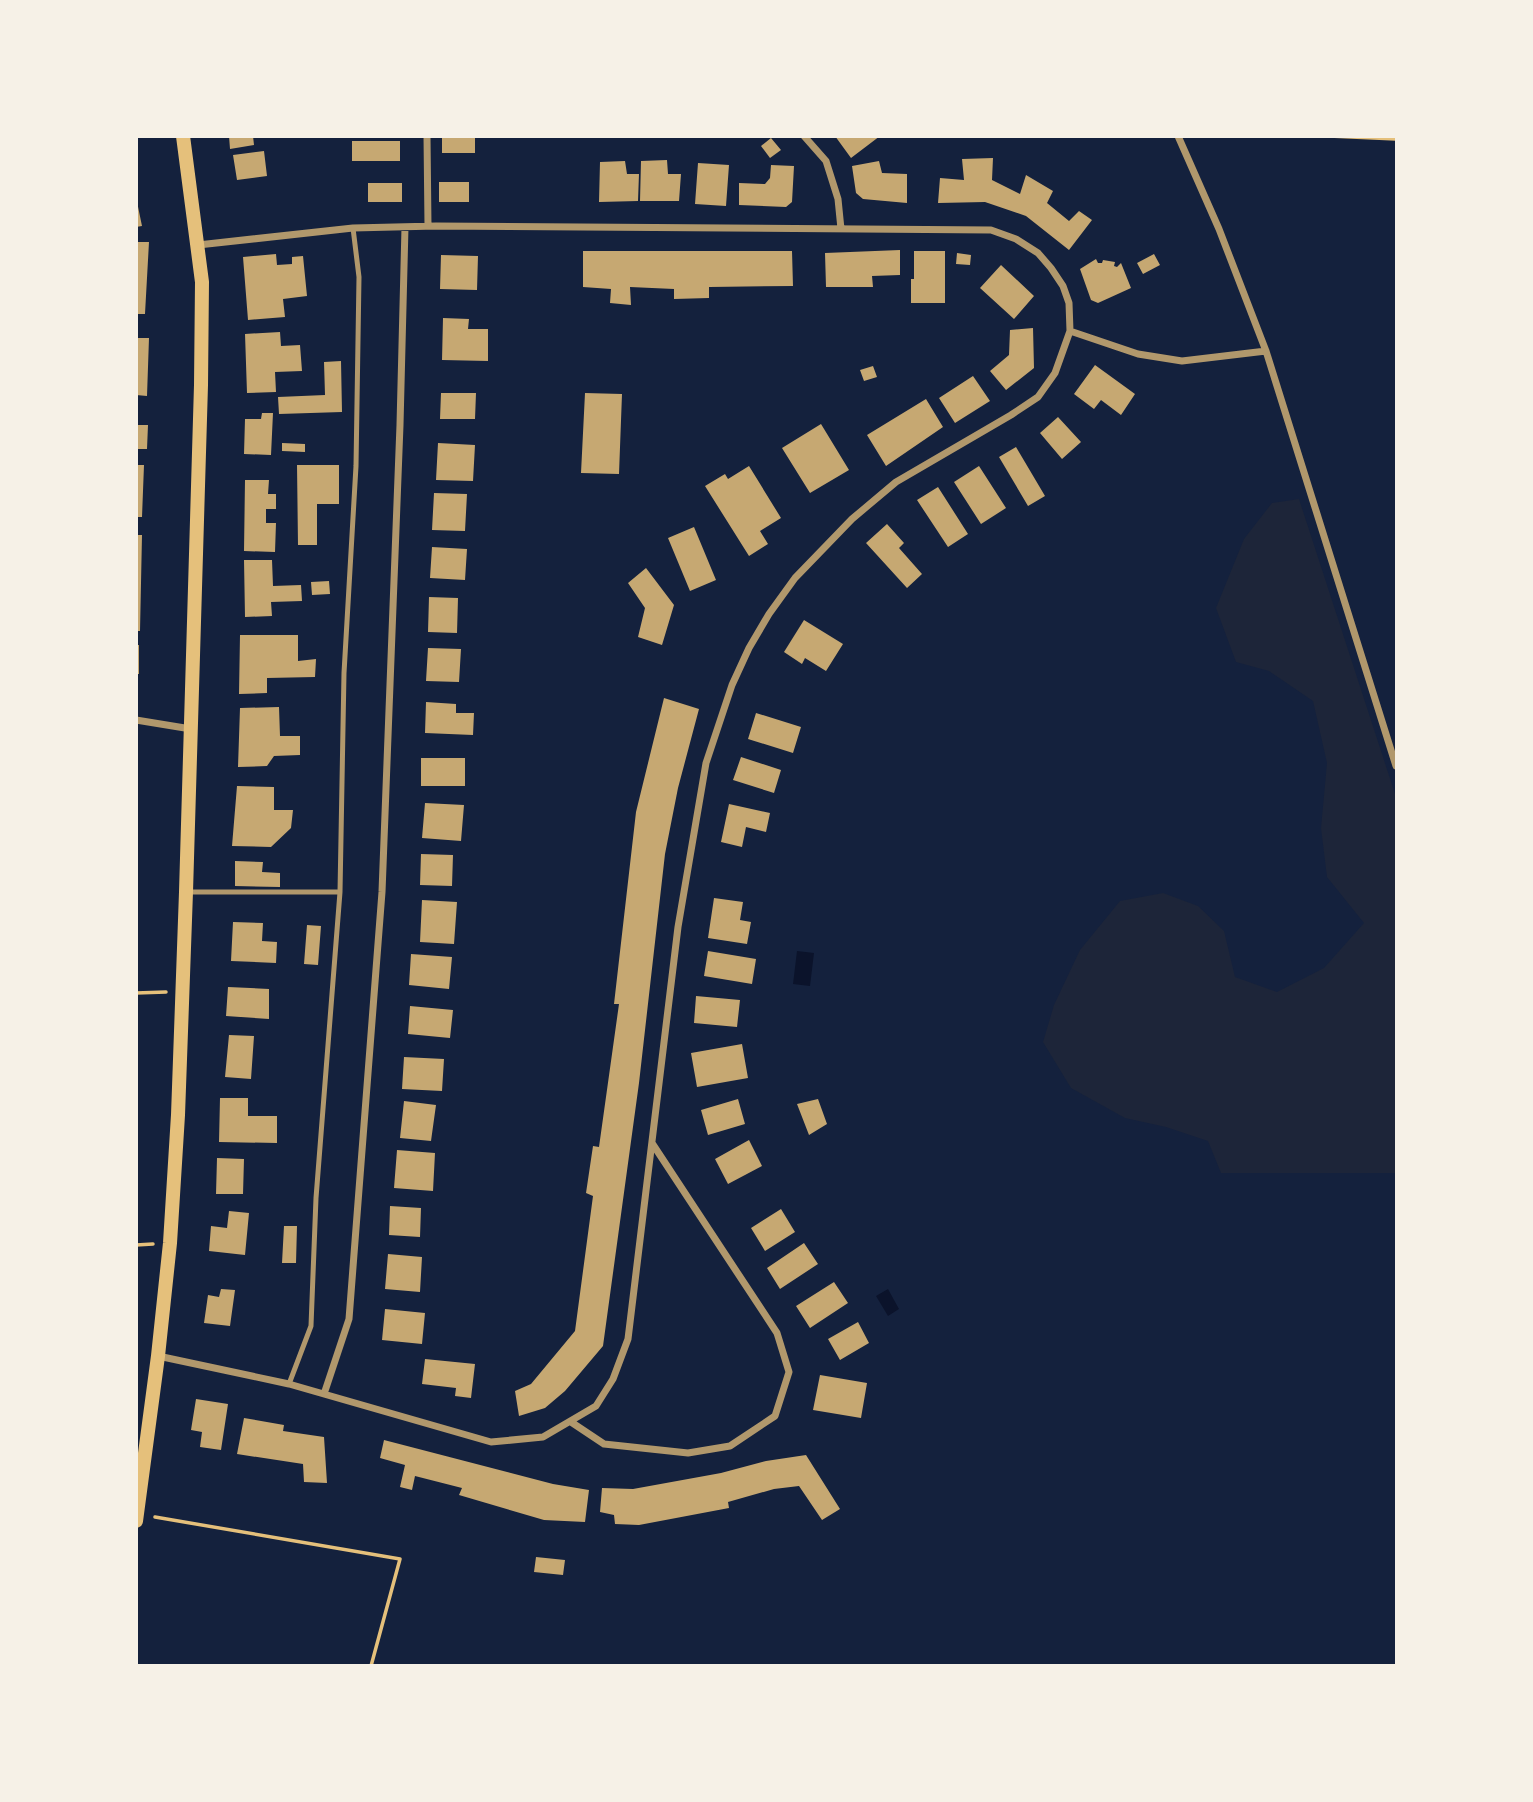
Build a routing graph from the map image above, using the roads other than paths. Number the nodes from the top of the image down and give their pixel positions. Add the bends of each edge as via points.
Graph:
1 (183, 136) edge
2 (427, 136) edge
3 (804, 136) edge
4 (1178, 136) edge
5 (428, 226) junction
6 (405, 227) junction
7 (353, 228) junction
8 (841, 229) junction
9 (198, 244) junction
10 (1070, 331) junction
11 (1266, 351) junction
12 (136, 720) edge
13 (191, 729) junction
14 (1396, 766) edge
15 (186, 892) junction
16 (340, 892) junction
17 (652, 1143) junction
18 (158, 1356) junction
19 (289, 1384) junction
20 (324, 1394) junction
21 (571, 1422) junction
22 (137, 1517) edge

1 - 9 main road
2 - 5 street
3 - 8 street via 825,161 838,199
4 - 11 street
5 - 6 street
5 - 8 street
6 - 7 street
6 - 20 street via 382,892 349,1319
7 - 9 street
7 - 16 lane via 359,277 356,439 344,673
8 - 10 street via 991,230 1016,239 1038,253 1063,286
9 - 13 main road via 201,385
10 - 11 street via 1139,354 1182,360
10 - 17 street via 1055,373 1038,397 877,497 795,578 749,648 706,763 678,927
11 - 14 street
12 - 13 street
13 - 15 main road
15 - 16 lane
15 - 18 main road via 178,1115
16 - 19 lane via 316,1198 311,1326
17 - 21 street via 628,1339 613,1379 596,1406
17 - 21 street via 777,1333 789,1372 775,1416 730,1446 688,1453 604,1444
18 - 19 street
18 - 22 main road
19 - 20 street
20 - 21 street via 491,1441 543,1437

